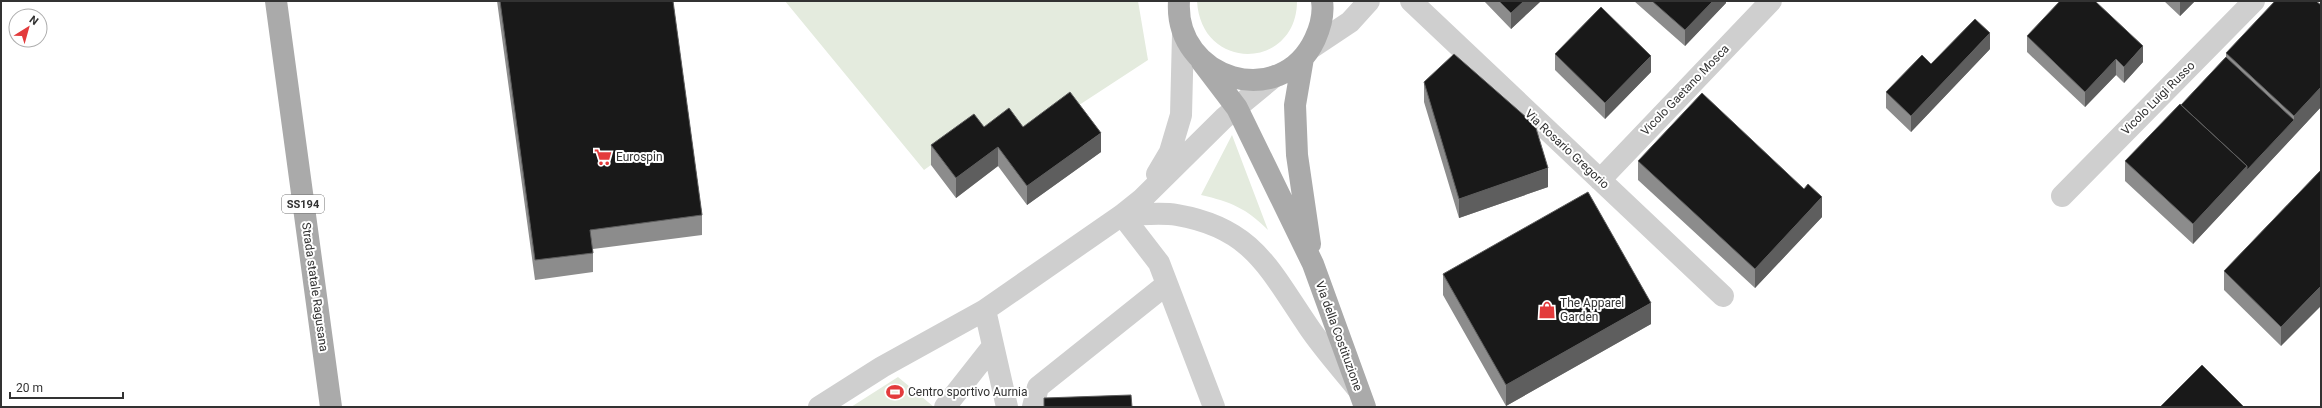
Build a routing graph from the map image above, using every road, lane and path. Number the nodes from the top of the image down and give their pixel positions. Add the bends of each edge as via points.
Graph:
1 (276, 1) edge
2 (1179, 1) edge
3 (1322, 1) edge
4 (1369, 1) edge
5 (1411, 1) edge
6 (1771, 1) edge
7 (2254, 1) edge
8 (1183, 34) junction
9 (1307, 53) junction
10 (1202, 62) junction
11 (1275, 76) junction
12 (1237, 108) junction
13 (1600, 180) junction
14 (2062, 196) dead end
15 (1142, 199) junction
16 (1122, 215) junction
17 (1313, 264) junction
18 (1167, 284) junction
19 (1723, 296) dead end
20 (985, 310) junction
21 (993, 346) junction
22 (1362, 399) edge
23 (331, 407) edge
24 (819, 407) edge
25 (945, 407) edge
26 (1007, 407) edge
27 (1033, 407) edge
28 (1214, 407) edge

1 - 23 main road, Strada statale Ragusana / SS194
2 - 8 main road via 1178,16
3 - 9 main road via 1320,28
4 - 9 street via 1350,22
5 - 13 street, Via Rosario Gregorio
6 - 13 street, Vicolo Gaetano Mosca
7 - 14 street, Vicolo Luigi Russo
8 - 10 main road
8 - 15 street via 1181,115 1170,152
9 - 11 main road
9 - 17 main road via 1295,105 1297,155
10 - 11 main road via 1236,79 1256,80
10 - 12 main road
11 - 12 street
12 - 15 street
12 - 17 main road
13 - 19 street, Via Rosario Gregorio
15 - 16 street
16 - 18 street via 1159,264
16 - 20 street
16 - 22 street via 1176,214 1211,224 1238,238 1259,254 1308,327
17 - 22 main road, Via della Costituzione
18 - 27 street via 1038,387
18 - 28 street
20 - 21 street
20 - 24 street via 882,367
21 - 25 street
21 - 26 street

